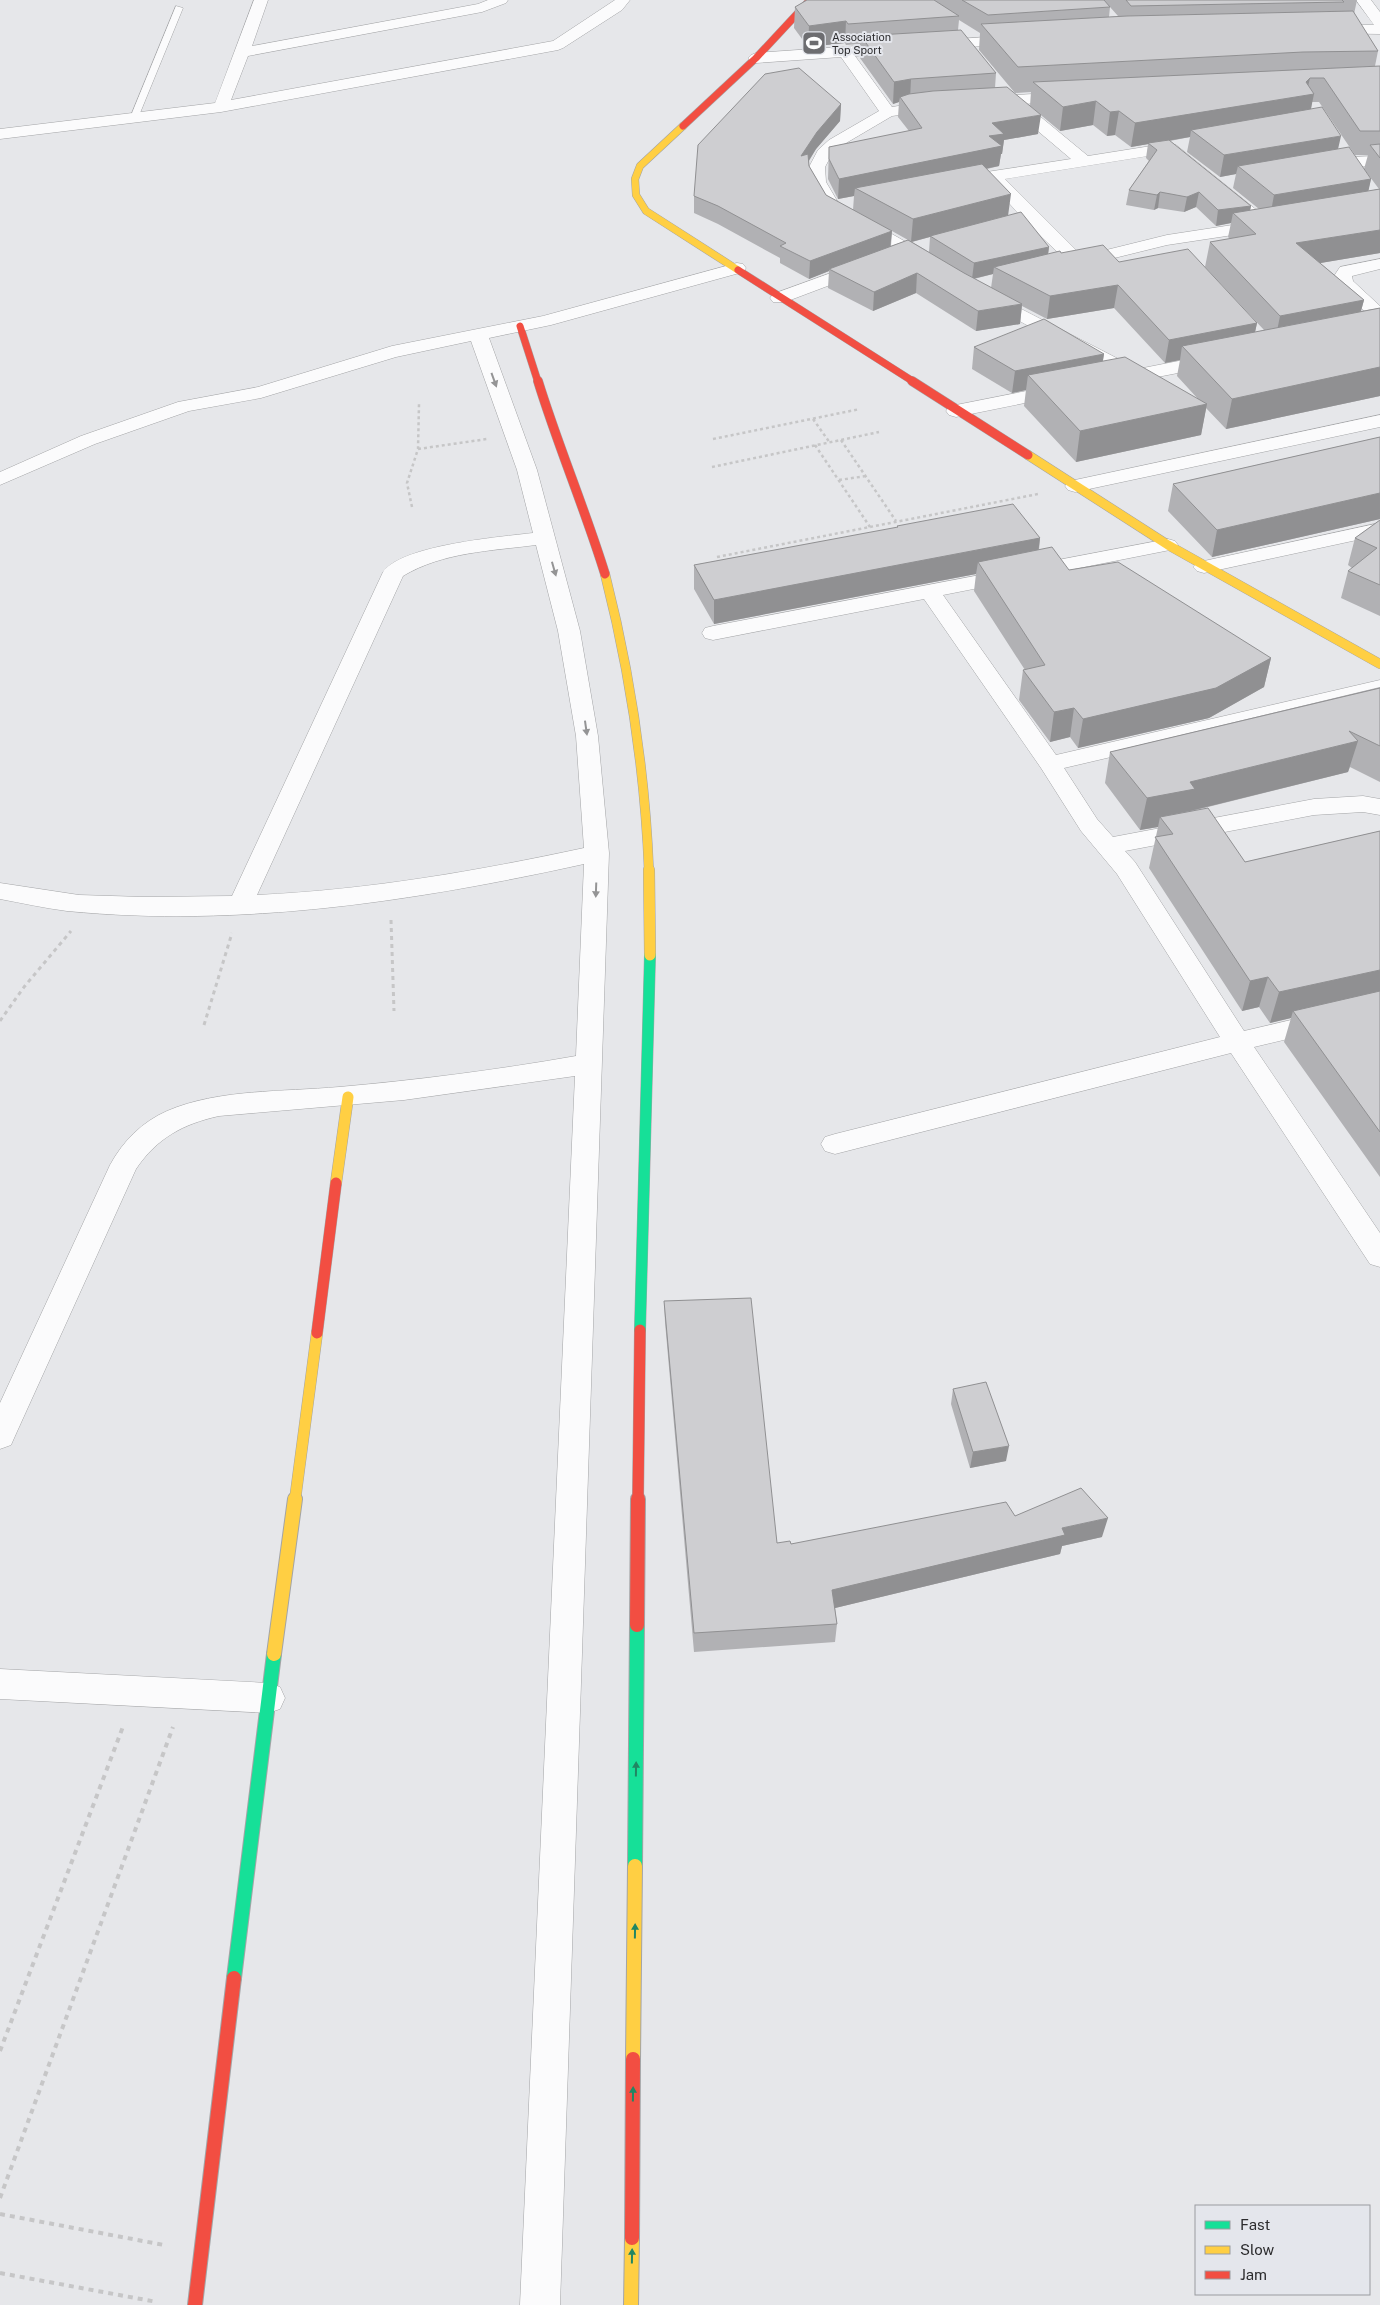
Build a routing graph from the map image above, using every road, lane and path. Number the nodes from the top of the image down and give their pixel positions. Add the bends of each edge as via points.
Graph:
1 (261, 0) edge
2 (501, 0) edge
3 (624, 0) edge
4 (810, 0) edge
5 (1363, 0) edge
6 (179, 8) dead end
7 (1380, 22) edge
8 (957, 28) edge
9 (1380, 29) edge
10 (1311, 30) edge
11 (1028, 40) edge
12 (980, 42) junction
13 (963, 43) junction
14 (242, 52) junction
15 (845, 52) junction
16 (756, 58) junction
17 (975, 58) edge
18 (998, 86) edge
19 (1080, 96) edge
20 (1010, 100) junction
21 (222, 107) junction
22 (888, 112) junction
23 (134, 118) junction
24 (0, 134) edge
25 (1189, 145) dead end
26 (1337, 146) edge
27 (1170, 148) junction
28 (1083, 160) junction
29 (1380, 161) edge
30 (1348, 162) junction
31 (1301, 170) edge
32 (993, 176) junction
33 (1359, 177) edge
34 (974, 180) edge
35 (1236, 181) dead end
36 (1217, 184) junction
37 (861, 202) edge
38 (832, 207) junction
39 (1031, 217) junction
40 (1012, 222) edge
41 (1285, 222) edge
42 (1266, 225) junction
43 (1167, 240) junction
44 (928, 245) edge
45 (909, 250) junction
46 (1181, 255) edge
47 (1078, 262) junction
48 (1380, 264) edge
49 (1060, 266) edge
50 (737, 268) junction
51 (946, 273) edge
52 (996, 281) edge
53 (778, 298) junction
54 (1377, 325) edge
55 (520, 326) junction
56 (478, 334) junction
57 (1231, 357) edge
58 (1135, 375) junction
59 (1097, 382) edge
60 (1078, 386) edge
61 (419, 404) dead end
62 (860, 409) dead end
63 (956, 411) junction
64 (813, 419) junction
65 (1380, 421) edge
66 (879, 432) dead end
67 (514, 435) junction
68 (713, 439) dead end
69 (841, 440) junction
70 (830, 442) junction
71 (815, 446) junction
72 (418, 449) junction
73 (712, 467) dead end
74 (866, 476) junction
75 (0, 479) edge
76 (839, 480) junction
77 (1075, 486) junction
78 (412, 507) dead end
79 (896, 521) junction
80 (870, 526) junction
81 (1380, 529) edge
82 (545, 537) junction
83 (1168, 545) junction
84 (717, 557) dead end
85 (1204, 567) junction
86 (929, 591) junction
87 (713, 633) dead end
88 (1380, 664) edge
89 (1380, 687) edge
90 (1050, 764) junction
91 (1380, 807) edge
92 (1109, 846) junction
93 (597, 853) junction
94 (0, 891) edge
95 (390, 892) junction
96 (94, 904) junction
97 (241, 904) junction
98 (1380, 1008) edge
99 (394, 1011) dead end
100 (0, 1021) edge
101 (204, 1025) dead end
102 (1237, 1042) junction
103 (588, 1064) junction
104 (348, 1097) junction
105 (835, 1144) dead end
106 (1380, 1256) edge
107 (0, 1436) edge
108 (0, 1684) edge
109 (137, 1691) junction
110 (185, 1694) junction
111 (268, 1698) junction
112 (0, 2051) edge
113 (0, 2198) edge
114 (0, 2214) edge
115 (202, 2252) junction
116 (0, 2273) edge
117 (166, 2303) dead end
118 (195, 2305) edge
119 (540, 2305) edge
120 (631, 2305) edge

1 - 14 street
2 - 14 street via 482,8
3 - 21 street via 558,45
4 - 16 street
5 - 7 street
6 - 23 lane
8 - 12 street
9 - 10 street
11 - 12 street
12 - 13 street
13 - 15 street
13 - 17 street
14 - 21 street
15 - 16 street
15 - 22 street
16 - 50 street via 648,157 640,166 633,184 634,193 646,211
18 - 20 street
19 - 20 street
20 - 22 street
20 - 28 street
21 - 23 street
22 - 38 street via 835,143 824,154 817,167 818,182
23 - 24 street
25 - 27 street
26 - 30 street
27 - 28 street
27 - 36 street
28 - 32 street
29 - 30 street
30 - 31 street
30 - 33 street
32 - 34 street
32 - 39 street
35 - 36 street
36 - 42 street
37 - 38 street
38 - 45 street
39 - 40 street
39 - 47 street
41 - 42 street
42 - 43 street
43 - 46 street
43 - 47 street
44 - 45 street
45 - 51 street
45 - 53 street
47 - 49 street
48 - 54 street via 1354,268 1343,276
50 - 53 street
50 - 55 street
52 - 58 street via 978,288
53 - 63 street
55 - 56 street
120 -> 55 street via 641,1281 650,910 646,824 638,742 614,610 586,512 554,430
56 -> 67 street
56 - 75 street via 392,352 261,392 185,406 88,440
57 - 58 street
58 - 59 street
60 - 63 street
61 - 72 path
62 - 64 path
63 - 77 street
64 - 68 path
64 - 70 path
65 - 77 street
66 - 69 path
67 - 72 path
67 - 82 street
69 - 70 path
69 - 74 path
70 - 71 path
71 - 73 path
71 - 76 path
72 - 78 path via 408,483
74 - 76 path
74 - 79 path
76 - 80 path
77 - 79 path
77 - 83 street
79 - 80 path
80 - 84 path
81 - 85 street
82 -> 93 street via 579,682
82 - 97 street via 433,555 394,572
83 - 85 street
83 - 86 street
85 - 88 street
86 - 87 street
86 - 90 street
89 - 90 street
90 - 92 street via 1089,825
91 - 92 street via 1363,804 1314,807
92 - 102 street
93 - 95 street via 512,872
93 -> 103 street
94 - 96 street
95 - 97 street
95 - 99 path
96 - 97 street
96 - 100 path via 49,955
97 - 101 path
98 - 102 street
102 - 105 street
102 - 106 street
103 - 104 street via 470,1084
103 - 119 street
104 - 107 street via 219,1106 194,1111 171,1119 135,1147
104 - 111 street
108 - 109 street
109 - 110 street
109 - 112 path
110 - 111 street
110 - 113 path
111 - 115 street
114 - 115 path
115 - 118 street
116 - 117 path

